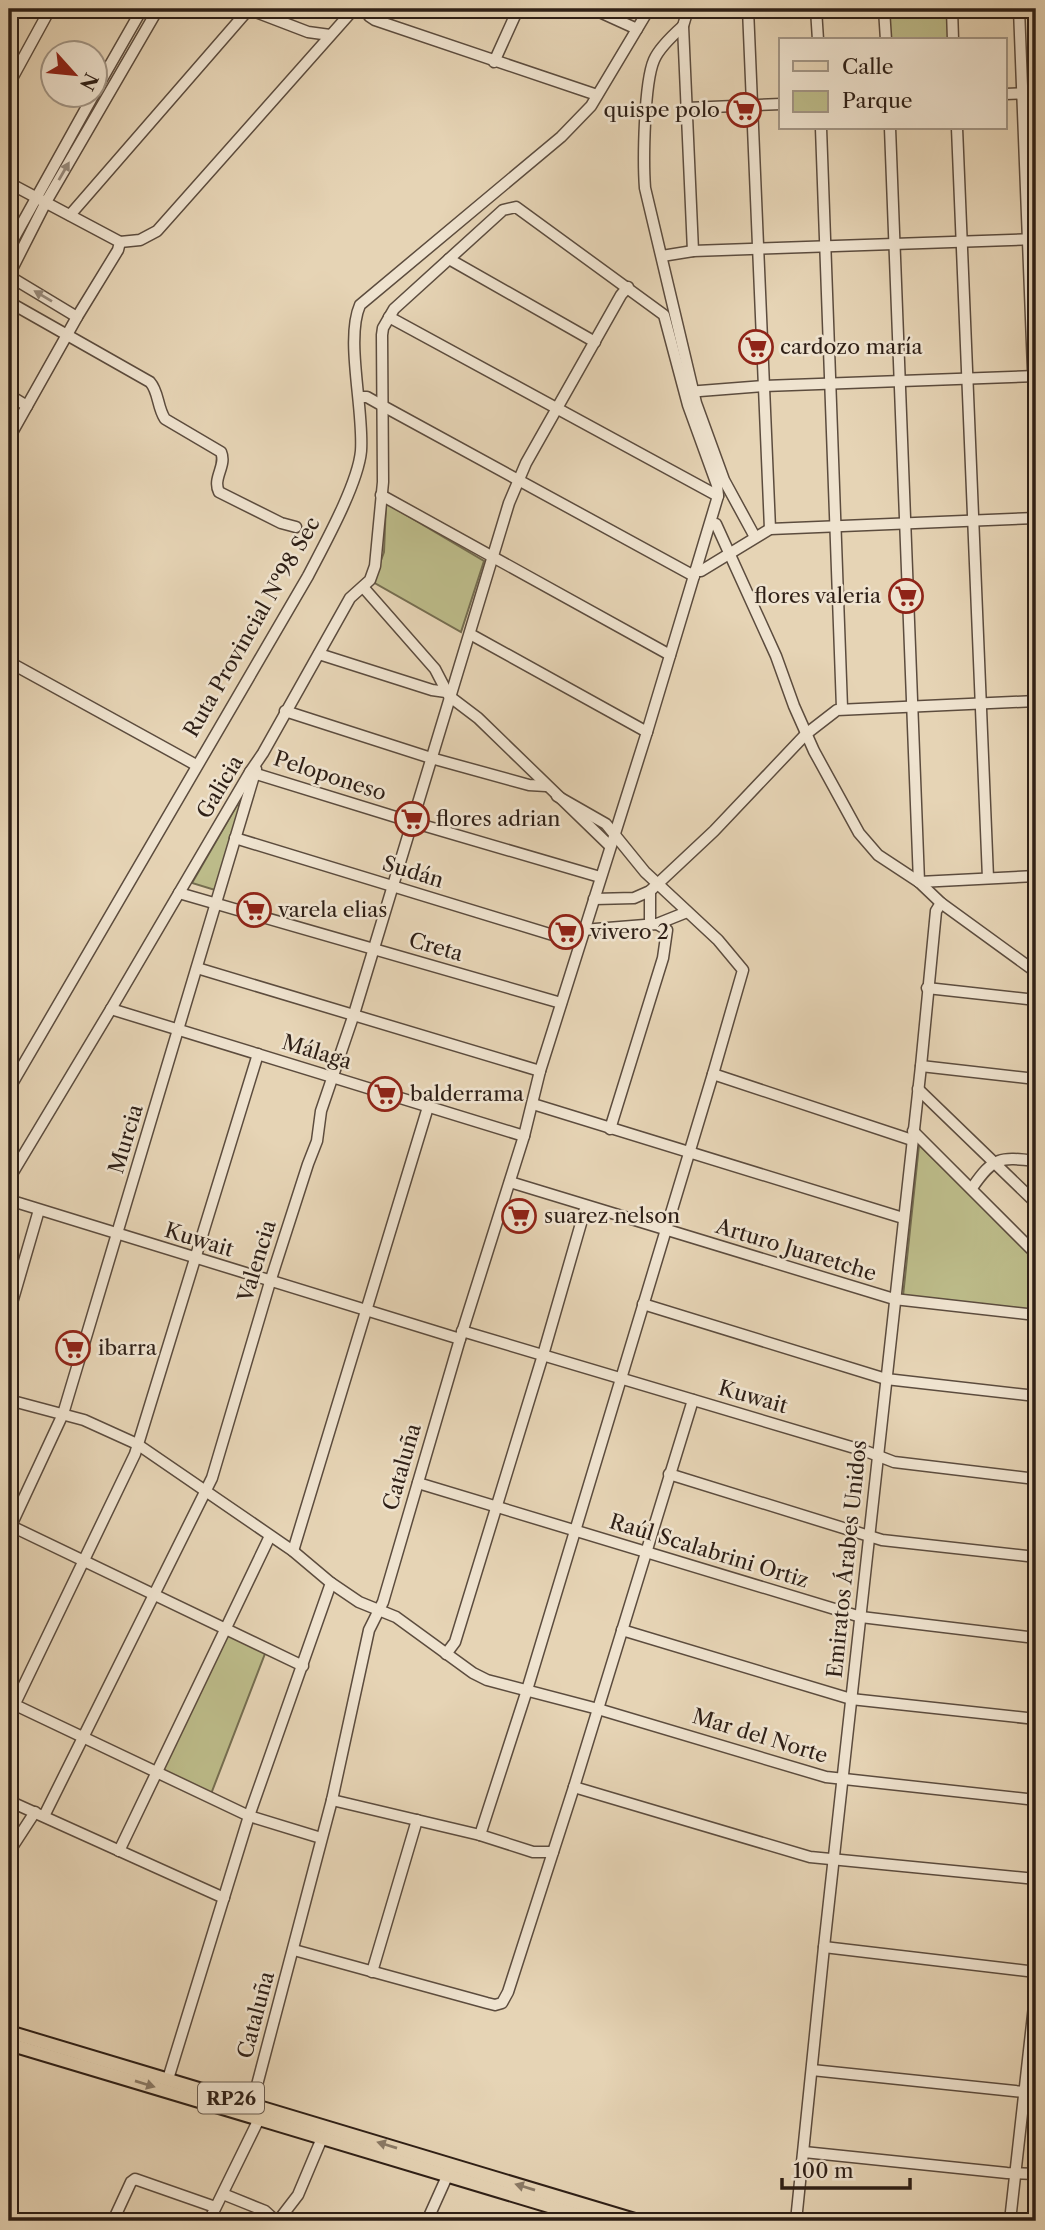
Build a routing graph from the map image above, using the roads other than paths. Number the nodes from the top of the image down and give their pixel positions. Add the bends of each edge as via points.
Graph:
1 (50, 9) edge
2 (142, 9) edge
3 (158, 9) edge
4 (249, 9) edge
5 (354, 9) edge
6 (367, 9) edge
7 (518, 9) edge
8 (593, 9) edge
9 (649, 9) edge
10 (691, 9) edge
11 (748, 9) edge
12 (816, 9) edge
13 (884, 9) edge
14 (952, 9) edge
15 (1019, 9) edge
16 (683, 26) junction
17 (637, 29) junction
18 (308, 32) junction
19 (330, 35) junction
20 (818, 38) edge
21 (886, 38) edge
22 (953, 38) edge
23 (314, 53) junction
24 (494, 62) junction
25 (108, 69) edge
26 (9, 84) edge
27 (1036, 93) edge
28 (1006, 94) edge
29 (1023, 94) junction
30 (597, 95) junction
31 (779, 104) edge
32 (753, 105) junction
33 (86, 108) edge
34 (687, 108) junction
35 (821, 130) edge
36 (890, 130) edge
37 (957, 130) edge
38 (9, 183) edge
39 (35, 197) junction
40 (46, 202) junction
41 (70, 215) junction
42 (1032, 240) edge
43 (120, 242) junction
44 (962, 243) junction
45 (894, 244) junction
46 (825, 246) junction
47 (9, 247) edge
48 (759, 248) junction
49 (693, 251) junction
50 (662, 256) junction
51 (449, 259) junction
52 (9, 275) edge
53 (628, 287) junction
54 (9, 302) edge
55 (670, 314) junction
56 (77, 317) junction
57 (389, 317) junction
58 (67, 336) junction
59 (595, 342) junction
60 (1035, 376) edge
61 (967, 377) junction
62 (900, 380) junction
63 (831, 383) junction
64 (764, 386) junction
65 (689, 392) junction
66 (9, 395) edge
67 (360, 397) junction
68 (27, 406) junction
69 (383, 406) junction
70 (557, 409) junction
71 (9, 438) edge
72 (1036, 447) edge
73 (518, 480) junction
74 (724, 480) junction
75 (381, 495) junction
76 (718, 496) junction
77 (1036, 518) edge
78 (971, 521) junction
79 (716, 524) junction
80 (904, 524) junction
81 (837, 526) junction
82 (296, 527) dead end
83 (770, 529) junction
84 (755, 537) junction
85 (729, 555) junction
86 (493, 557) junction
87 (697, 572) junction
88 (363, 587) junction
89 (470, 634) junction
90 (319, 654) junction
91 (670, 655) junction
92 (9, 662) edge
93 (448, 694) junction
94 (1036, 701) edge
95 (980, 704) junction
96 (912, 705) junction
97 (842, 708) junction
98 (285, 711) junction
99 (647, 732) junction
100 (806, 734) junction
101 (431, 758) junction
102 (196, 765) junction
103 (252, 772) junction
104 (546, 786) junction
105 (557, 796) junction
106 (412, 822) junction
107 (614, 834) junction
108 (235, 838) junction
109 (610, 846) junction
110 (1036, 876) edge
111 (600, 877) junction
112 (988, 878) junction
113 (919, 882) junction
114 (393, 886) junction
115 (653, 887) junction
116 (179, 893) junction
117 (594, 899) junction
118 (216, 903) junction
119 (941, 903) junction
120 (687, 912) junction
121 (653, 924) junction
122 (583, 930) junction
123 (579, 943) junction
124 (373, 948) junction
125 (197, 968) junction
126 (1036, 972) edge
127 (927, 988) junction
128 (1036, 1000) edge
129 (561, 1003) junction
130 (111, 1009) junction
131 (354, 1014) junction
132 (179, 1031) junction
133 (258, 1054) junction
134 (921, 1066) junction
135 (540, 1071) junction
136 (713, 1074) junction
137 (334, 1078) junction
138 (1036, 1080) edge
139 (9, 1089) edge
140 (918, 1089) junction
141 (533, 1104) junction
142 (428, 1107) junction
143 (610, 1129) junction
144 (524, 1136) junction
145 (913, 1136) junction
146 (690, 1152) junction
147 (1036, 1161) edge
148 (995, 1162) junction
149 (9, 1179) edge
150 (510, 1182) junction
151 (972, 1188) junction
152 (9, 1200) edge
153 (1036, 1203) edge
154 (586, 1206) junction
155 (39, 1210) junction
156 (903, 1218) junction
157 (666, 1230) junction
158 (117, 1235) junction
159 (1036, 1254) edge
160 (194, 1258) junction
161 (270, 1282) junction
162 (894, 1299) junction
163 (643, 1304) junction
164 (365, 1311) junction
165 (9, 1313) edge
166 (1036, 1315) edge
167 (461, 1335) junction
168 (544, 1355) junction
169 (621, 1378) junction
170 (886, 1379) junction
171 (1036, 1395) edge
172 (9, 1400) edge
173 (693, 1400) junction
174 (63, 1414) junction
175 (137, 1444) junction
176 (879, 1457) junction
177 (669, 1474) junction
178 (1036, 1479) edge
179 (418, 1483) junction
180 (206, 1491) junction
181 (495, 1506) junction
182 (9, 1527) edge
183 (574, 1530) junction
184 (270, 1536) junction
185 (870, 1536) junction
186 (293, 1551) junction
187 (645, 1551) junction
188 (1036, 1557) edge
189 (83, 1562) junction
190 (331, 1583) junction
191 (155, 1596) junction
192 (380, 1609) junction
193 (861, 1617) junction
194 (225, 1630) junction
195 (622, 1630) junction
196 (1036, 1638) edge
197 (446, 1654) junction
198 (303, 1666) junction
199 (527, 1690) junction
200 (851, 1699) junction
201 (11, 1704) edge
202 (598, 1709) junction
203 (9, 1716) edge
204 (1036, 1718) edge
205 (85, 1737) junction
206 (158, 1772) junction
207 (843, 1780) junction
208 (574, 1787) junction
209 (332, 1800) junction
210 (1036, 1800) edge
211 (9, 1801) edge
212 (40, 1814) junction
213 (249, 1816) junction
214 (417, 1820) junction
215 (480, 1835) junction
216 (321, 1838) junction
217 (119, 1851) junction
218 (9, 1852) edge
219 (553, 1852) junction
220 (835, 1858) junction
221 (1036, 1879) edge
222 (224, 1898) junction
223 (824, 1947) junction
224 (294, 1950) junction
225 (372, 1972) junction
226 (1036, 1972) edge
227 (1036, 1988) edge
228 (9, 2032) edge
229 (9, 2043) edge
230 (812, 2070) junction
231 (1031, 2078) edge
232 (168, 2079) junction
233 (1024, 2092) junction
234 (257, 2112) junction
235 (322, 2138) junction
236 (804, 2152) junction
237 (449, 2171) junction
238 (1016, 2174) junction
239 (1036, 2174) edge
240 (223, 2194) junction
241 (215, 2207) junction
242 (113, 2221) edge
243 (209, 2221) edge
244 (277, 2221) edge
245 (427, 2221) edge
246 (599, 2221) edge
247 (638, 2221) edge
248 (796, 2221) edge
249 (1010, 2221) edge

1 - 26 street
2 - 25 street
40 -> 3 street
4 - 18 street
4 - 41 street
5 - 19 street
6 - 24 street via 375,20
7 - 24 street
8 - 17 street
9 - 17 street, Ruta Provincial Nº98 Sec
10 - 16 street
11 - 32 street
12 - 20 street
13 - 21 street
14 - 22 street
15 - 29 street
16 - 34 street
16 - 50 street via 654,60 649,83 643,165 648,207
17 - 30 street, Ruta Provincial Nº98 Sec
18 - 19 street
18 - 23 street
19 - 23 street
23 - 43 street via 157,232
24 - 30 street
27 - 29 street
28 - 29 street
29 - 42 street
30 - 67 street, Ruta Provincial Nº98 Sec via 561,137 360,305 354,334
31 - 32 street
32 - 34 street
32 - 48 street
33 - 39 street
34 - 49 street
35 - 46 street
36 - 45 street
37 - 44 street
38 - 39 street
39 - 40 street
39 - 47 street
40 - 41 street
40 - 52 street
41 - 43 street
42 - 44 street
42 - 60 street
43 - 56 street
44 - 45 street
44 - 61 street
45 - 46 street
45 - 62 street
46 - 48 street
46 - 63 street
48 - 49 street
48 - 64 street
49 - 50 street
50 - 55 street
51 - 53 street via 513,206
51 - 57 street
51 - 59 street
56 -> 52 street
53 - 55 street
53 - 59 street, Valencia
54 - 58 street
55 - 65 street
56 - 58 street
57 - 69 street, Galicia via 383,334
57 - 70 street
58 - 68 street
58 - 82 street via 146,379 154,387 165,419 221,452 219,492
59 - 70 street, Valencia
60 - 61 street
60 - 72 street
61 - 62 street
61 - 78 street
62 - 63 street
62 - 80 street
63 - 64 street
63 - 81 street
64 - 65 street
64 - 83 street
65 - 74 street
65 - 76 street via 696,433
66 - 68 street
67 - 69 street
67 - 102 street, Ruta Provincial Nº98 Sec via 360,455 354,479 308,576
68 - 71 street
69 - 73 street
69 - 75 street, Galicia
70 - 73 street, Valencia
70 - 76 street
73 - 86 street, Valencia
73 - 87 street
74 - 79 street
74 - 84 street
75 - 86 street
75 - 88 street, Galicia via 374,566
76 - 87 street
77 - 78 street
78 - 80 street
78 - 95 street
79 - 85 street
79 - 87 street
80 - 81 street
80 - 96 street
81 - 83 street
81 - 97 street
83 - 84 street
84 - 85 street
85 - 87 street
85 - 100 street
86 - 89 street, Valencia
86 - 91 street
87 - 91 street, Cataluña
88 - 90 street, Galicia via 350,598
88 - 93 street via 435,669
89 - 93 street, Valencia
89 - 99 street
90 - 93 street
90 - 98 street, Galicia
91 - 99 street, Cataluña
92 - 102 street
93 - 101 street, Valencia
93 - 104 street
94 - 95 street
95 - 96 street
95 - 112 street
96 - 97 street
96 - 113 street
97 - 100 street
98 - 101 street
98 - 103 street, Galicia
99 - 107 street, Cataluña
100 - 113 street via 868,845
100 - 115 street via 714,831
101 - 104 street
101 - 106 street, Valencia
102 - 139 street, Ruta Provincial Nº98 Sec
103 - 106 street, Peloponeso
103 - 108 street, Murcia
103 - 116 street, Galicia
104 - 105 street
105 - 107 street via 600,820
105 - 109 street
106 - 111 street, Peloponeso
106 - 114 street, Valencia
107 - 109 street, Cataluña
107 - 115 street
108 - 114 street, Sudán
108 - 118 street, Murcia
109 - 111 street, Cataluña
110 - 112 street
111 - 117 street, Cataluña
112 - 113 street
113 - 119 street
114 - 123 street, Sudán
114 - 124 street, Valencia
115 - 117 street via 634,898
115 - 120 street
115 - 121 street
116 - 118 street, Creta
116 - 130 street, Galicia
117 - 122 street, Cataluña
118 - 124 street, Creta
118 - 125 street, Murcia
119 - 126 street
119 - 127 street, Emiratos Árabes Unidos via 936,911
120 - 121 street
120 - 136 street via 743,970
121 - 122 street
121 - 143 street via 667,930 663,958
122 - 123 street, Cataluña
123 - 129 street, Cataluña
124 - 129 street, Creta
124 - 131 street, Valencia
125 - 131 street
125 - 132 street, Murcia
127 - 128 street
127 - 134 street, Emiratos Árabes Unidos
129 - 135 street, Cataluña
130 - 132 street, Málaga
130 - 149 street, Galicia
131 - 135 street
131 - 137 street, Valencia
132 - 133 street, Málaga
132 - 158 street, Murcia
133 - 137 street, Málaga
133 - 160 street
134 - 138 street
134 - 140 street, Emiratos Árabes Unidos
135 - 141 street, Cataluña
136 - 145 street
136 - 146 street
137 - 142 street, Málaga
137 - 161 street, Valencia
140 - 145 street, Emiratos Árabes Unidos
140 - 148 street
141 - 143 street
141 - 144 street, Cataluña
142 - 144 street, Málaga
142 - 164 street
143 - 146 street
144 - 150 street, Cataluña
145 - 151 street
145 - 156 street, Emiratos Árabes Unidos
146 - 156 street
146 - 157 street
147 - 148 street via 1006,1158
148 - 151 street
148 - 153 street
150 - 154 street, Arturo Juaretche
150 - 167 street, Cataluña
151 - 159 street
152 - 155 street, Kuwait
154 - 157 street, Arturo Juaretche
154 - 168 street
155 - 158 street, Kuwait
155 - 165 street
156 - 162 street, Emiratos Árabes Unidos
157 - 162 street, Arturo Juaretche
157 - 163 street
158 - 160 street, Kuwait
158 - 174 street, Murcia
160 - 161 street, Kuwait
160 - 175 street
161 - 164 street, Kuwait
161 - 180 street, Valencia
162 - 166 street, Arturo Juaretche
162 - 170 street, Emiratos Árabes Unidos
163 - 169 street
163 - 170 street
164 - 167 street, Kuwait
164 - 186 street
167 - 168 street, Kuwait
167 - 179 street, Cataluña
168 - 169 street, Kuwait
168 - 181 street
169 - 173 street, Kuwait
169 - 183 street
170 - 171 street
170 - 176 street, Emiratos Árabes Unidos
172 - 174 street, Mar del Norte
173 - 176 street, Kuwait
173 - 177 street
174 - 175 street, Mar del Norte
174 - 182 street, Murcia
175 - 180 street, Mar del Norte
175 - 189 street
176 - 178 street, Kuwait
176 - 185 street, Emiratos Árabes Unidos
177 - 185 street
177 - 187 street
179 - 181 street, Raúl Scalabrini Ortiz
179 - 192 street, Cataluña
180 - 184 street, Mar del Norte
180 - 191 street, Valencia
181 - 183 street, Raúl Scalabrini Ortiz
181 - 197 street via 455,1642
182 - 189 street
183 - 187 street, Raúl Scalabrini Ortiz
183 - 199 street
184 - 186 street, Mar del Norte
184 - 194 street
185 - 188 street
185 - 193 street, Emiratos Árabes Unidos
186 - 190 street, Mar del Norte
187 - 193 street, Raúl Scalabrini Ortiz
187 - 195 street
189 - 191 street
189 - 201 street
190 - 192 street, Mar del Norte via 359,1602
190 - 198 street
191 - 194 street
191 - 205 street, Valencia
192 - 197 street, Mar del Norte
192 - 209 street, Cataluña via 369,1630
193 - 196 street, Raúl Scalabrini Ortiz
193 - 200 street, Emiratos Árabes Unidos
194 - 198 street
194 - 206 street
195 - 200 street
195 - 202 street
197 - 199 street, Mar del Norte via 479,1676
198 - 213 street
199 - 202 street, Mar del Norte
199 - 215 street
200 - 204 street
200 - 207 street, Emiratos Árabes Unidos
201 - 203 street
201 - 205 street
202 - 207 street, Mar del Norte
202 - 208 street
205 - 206 street
205 - 212 street, Valencia
206 - 213 street
206 - 217 street
207 - 210 street, Mar del Norte
207 - 220 street, Emiratos Árabes Unidos
208 - 219 street
208 - 220 street via 796,1854
209 - 214 street
209 - 216 street, Cataluña
211 - 212 street
212 - 217 street
212 - 218 street, Valencia
213 - 216 street
213 - 222 street
214 - 215 street
214 - 225 street
215 - 219 street via 533,1852
216 - 224 street, Cataluña
217 - 222 street
219 - 225 street via 502,2003 495,2005
220 - 221 street
220 - 223 street, Emiratos Árabes Unidos
222 - 232 street
223 - 226 street
223 - 230 street, Emiratos Árabes Unidos
224 - 225 street
224 - 234 street, Cataluña via 257,2085
227 - 231 street
228 - 232 main road, RP26
229 -> 234 main road, RP26
230 - 233 street
230 - 236 street, Emiratos Árabes Unidos
231 - 233 street
232 - 234 main road, RP26
233 - 238 street
234 - 235 main road, RP26
237 -> 234 main road, RP26
234 - 240 street, Cataluña via 254,2132
235 - 237 main road, RP26
235 - 244 street via 298,2195
236 - 238 street
236 - 248 street, Emiratos Árabes Unidos
237 - 245 street
237 - 246 main road, RP26
247 -> 237 main road, RP26
238 - 239 street
238 - 249 street
240 - 241 street, Cataluña
240 - 244 street via 265,2211
241 - 242 street via 135,2179
241 - 243 street, Cataluña

